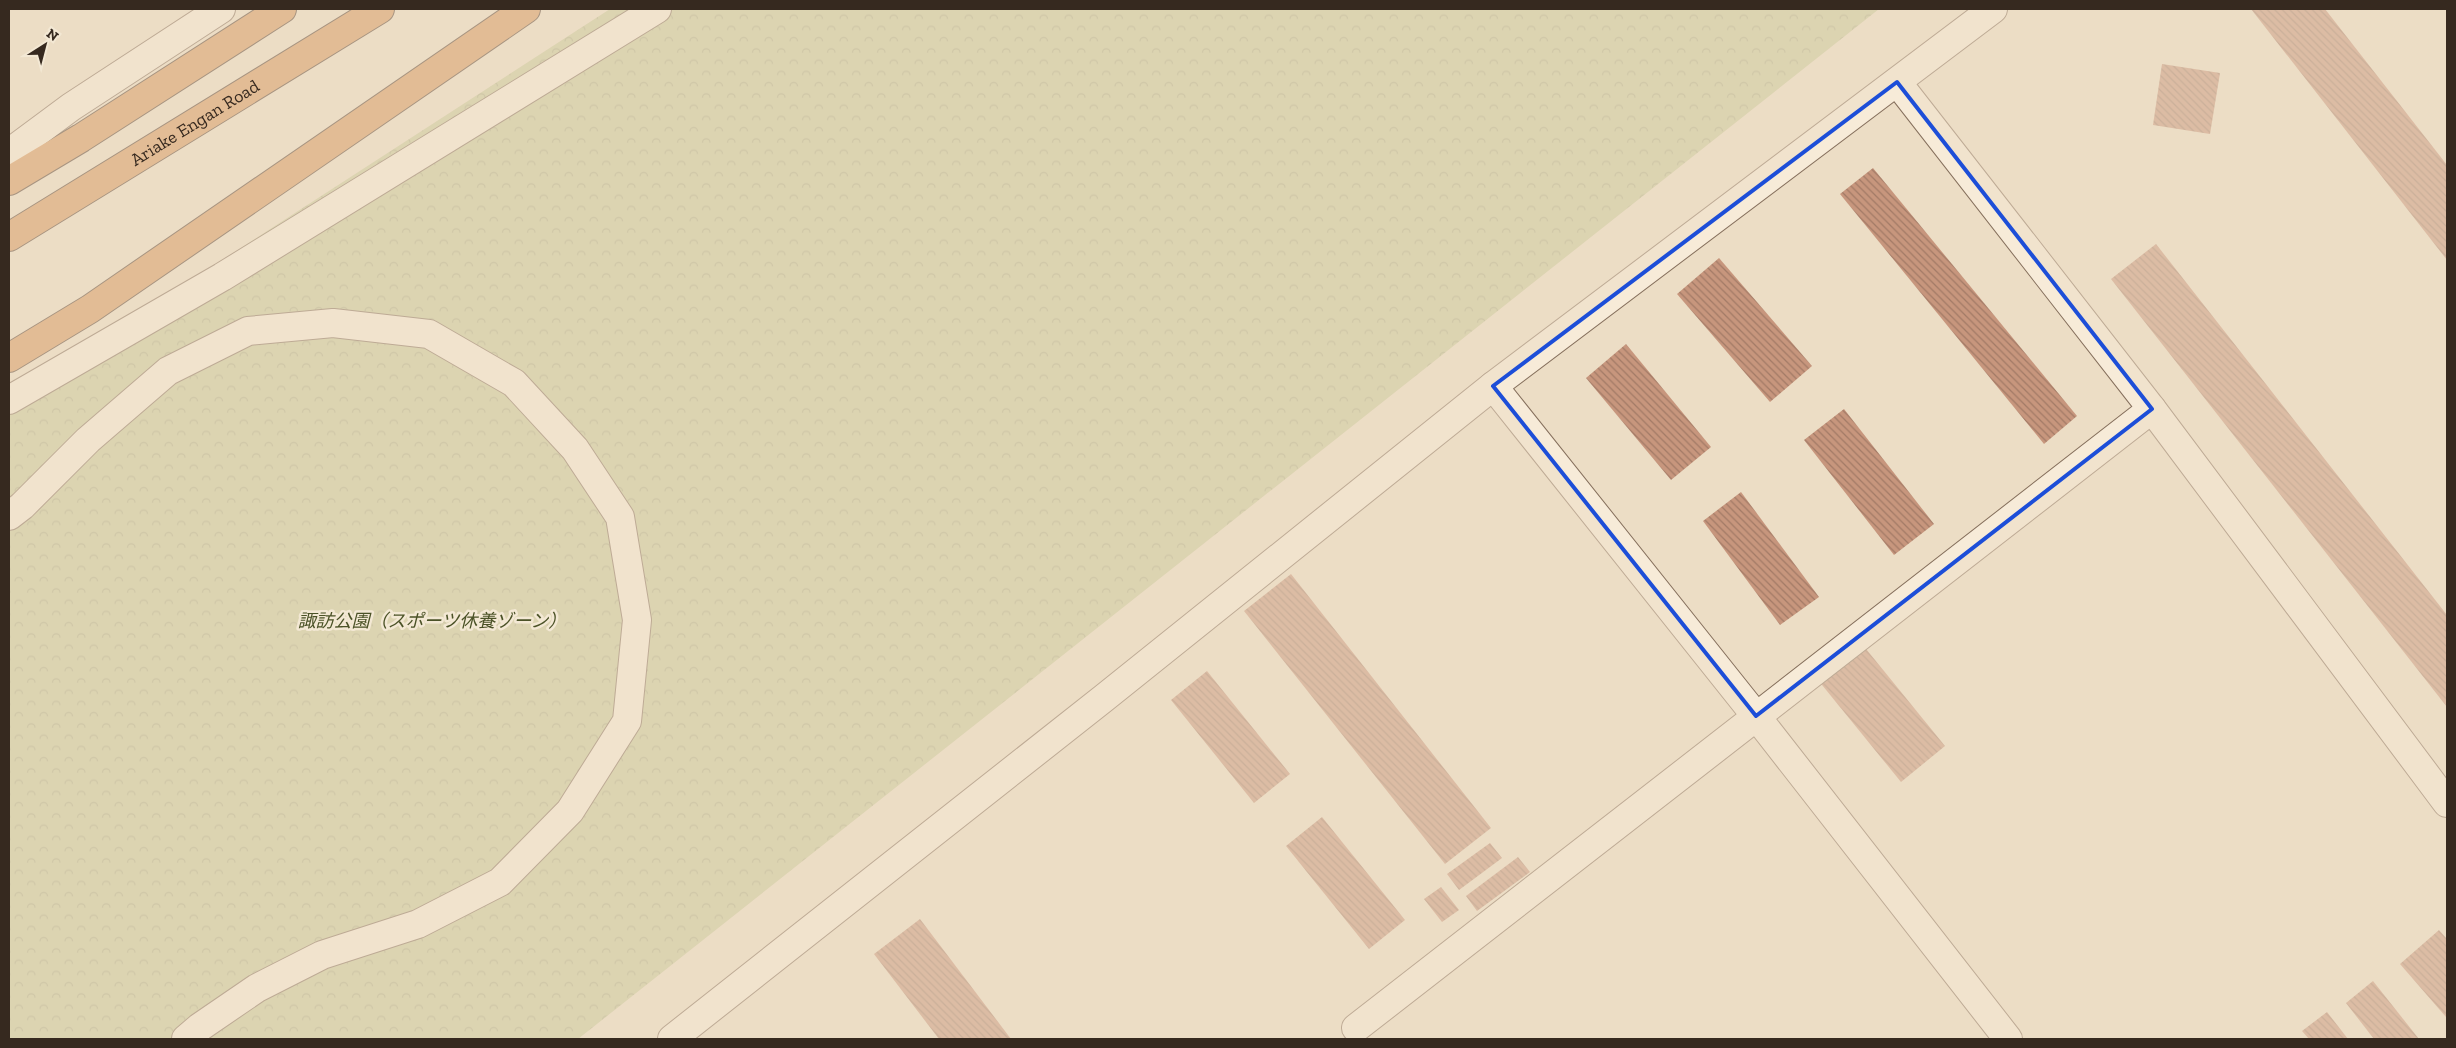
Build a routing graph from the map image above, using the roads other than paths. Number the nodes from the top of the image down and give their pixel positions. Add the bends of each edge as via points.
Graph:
1 (221, 9) edge
2 (282, 9) edge
3 (380, 9) edge
4 (526, 9) edge
5 (657, 9) edge
6 (1993, 9) edge
7 (1897, 82) junction
8 (9, 153) edge
9 (9, 181) edge
10 (9, 237) edge
11 (9, 358) edge
12 (1493, 386) junction
13 (9, 400) edge
14 (2152, 409) junction
15 (9, 516) edge
16 (1756, 716) junction
17 (2447, 803) edge
18 (1356, 1028) dead end
19 (186, 1039) edge
20 (672, 1039) edge
21 (2008, 1039) edge

1 - 8 street via 71,107
2 - 9 highway
3 - 10 highway, Ariake Engan Road
4 - 11 highway via 90,309
5 - 13 street via 222,277
6 - 7 street
7 - 12 street
7 - 14 street
12 - 16 street
12 - 20 street
14 - 16 street
14 - 17 street
15 - 19 street via 88,440 168,371 248,330 332,323 429,334 514,383 575,449 620,517 637,620 626,721 570,811 500,882 418,924 322,955 257,988
16 - 18 street
16 - 21 street

